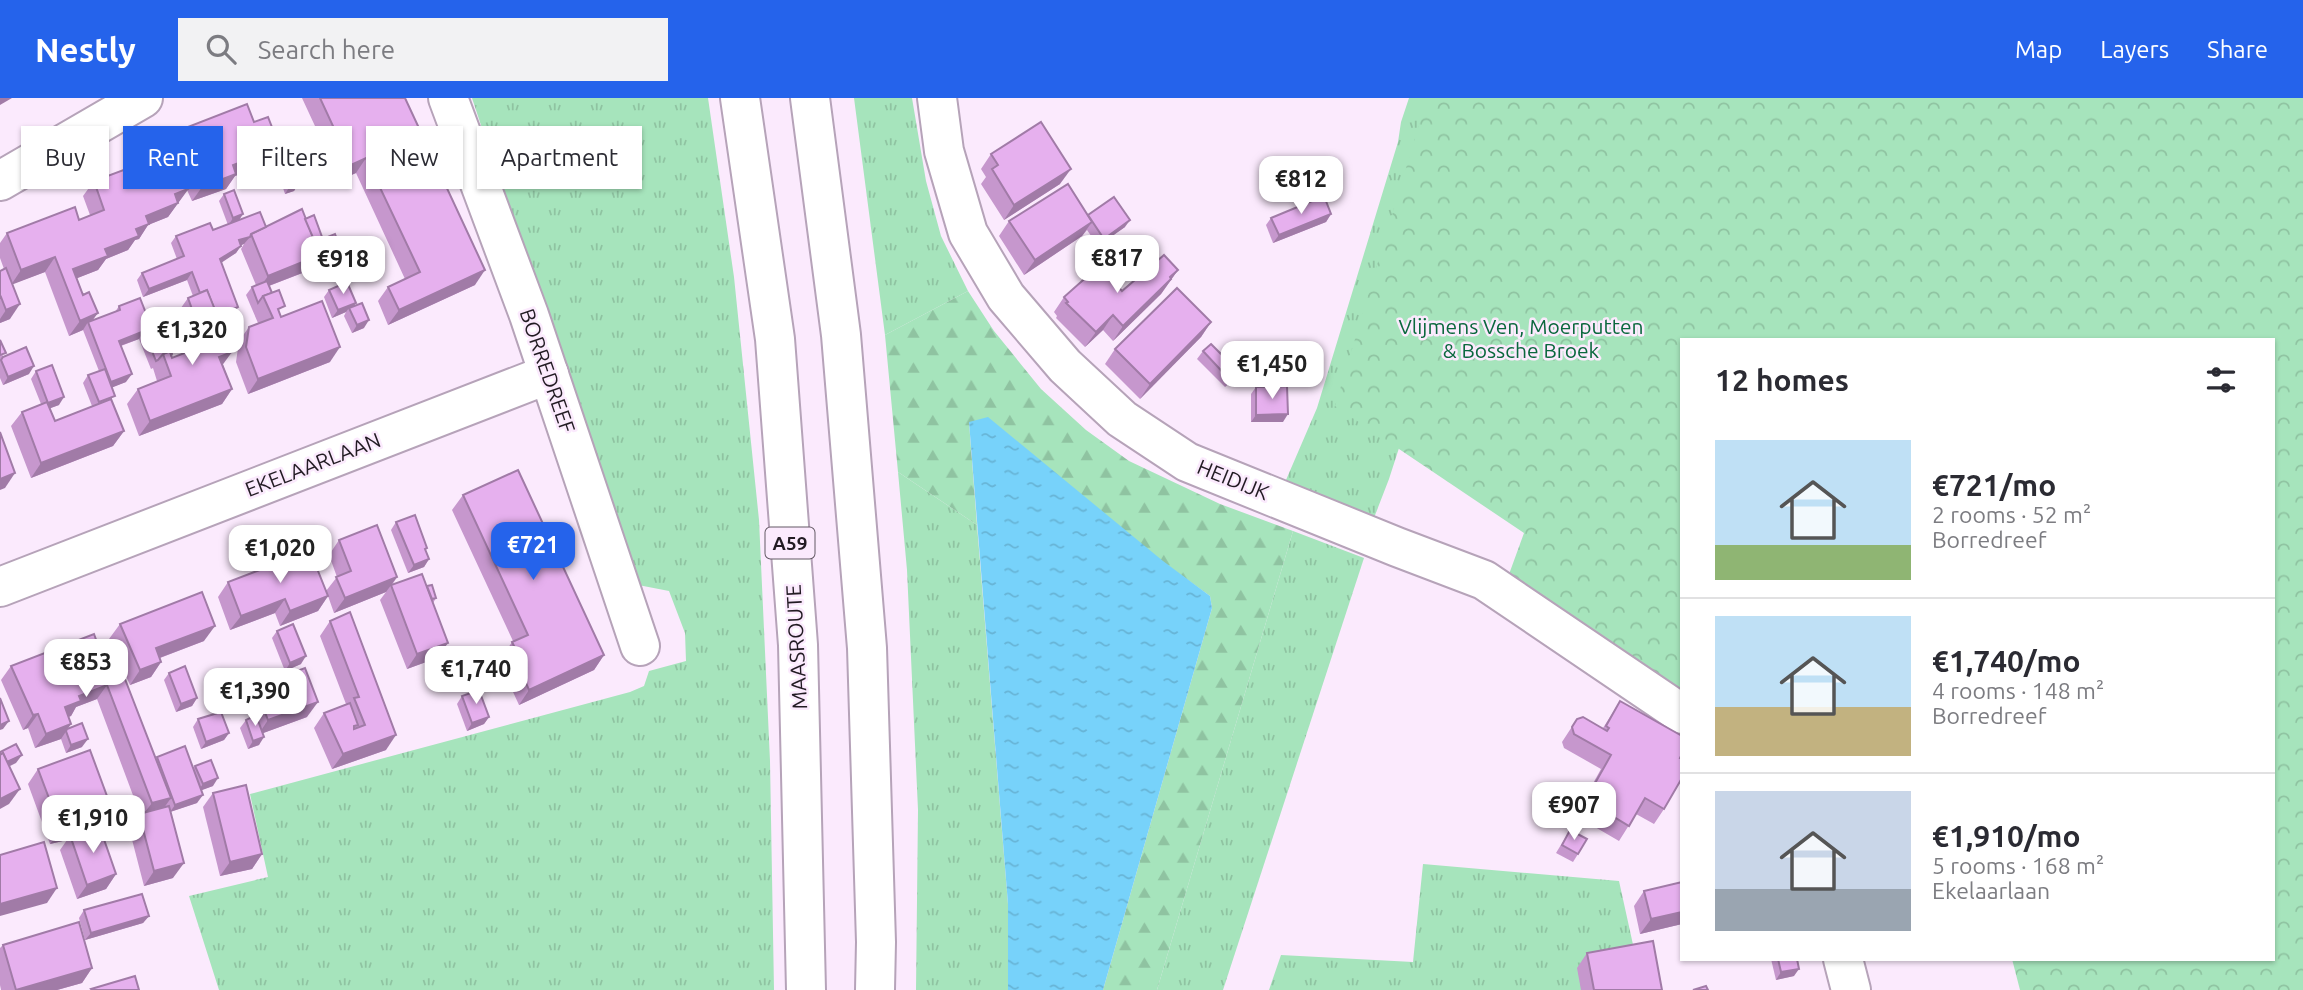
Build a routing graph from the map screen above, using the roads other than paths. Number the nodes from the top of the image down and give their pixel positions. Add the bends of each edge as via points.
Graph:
1 (144, 98) edge
2 (448, 98) edge
3 (740, 98) edge
4 (810, 98) edge
5 (937, 98) edge
6 (0, 181) edge
7 (549, 374) junction
8 (0, 587) edge
9 (640, 646) dead end
10 (1680, 713) edge
11 (1844, 961) edge
12 (806, 990) edge
13 (875, 990) edge
14 (1852, 990) edge

1 - 6 main road
2 - 7 main road, BORREDREEF
3 - 12 main road, MAASROUTE / A59 via 775,339 798,645
4 - 13 main road via 841,335 867,648
5 - 10 main road, HEIDIJK via 944,151 968,233 1006,297 1065,366 1122,419 1187,462 1483,580
7 - 8 main road, EKELAARLAAN
7 - 9 main road, BORREDREEF
11 - 14 main road

